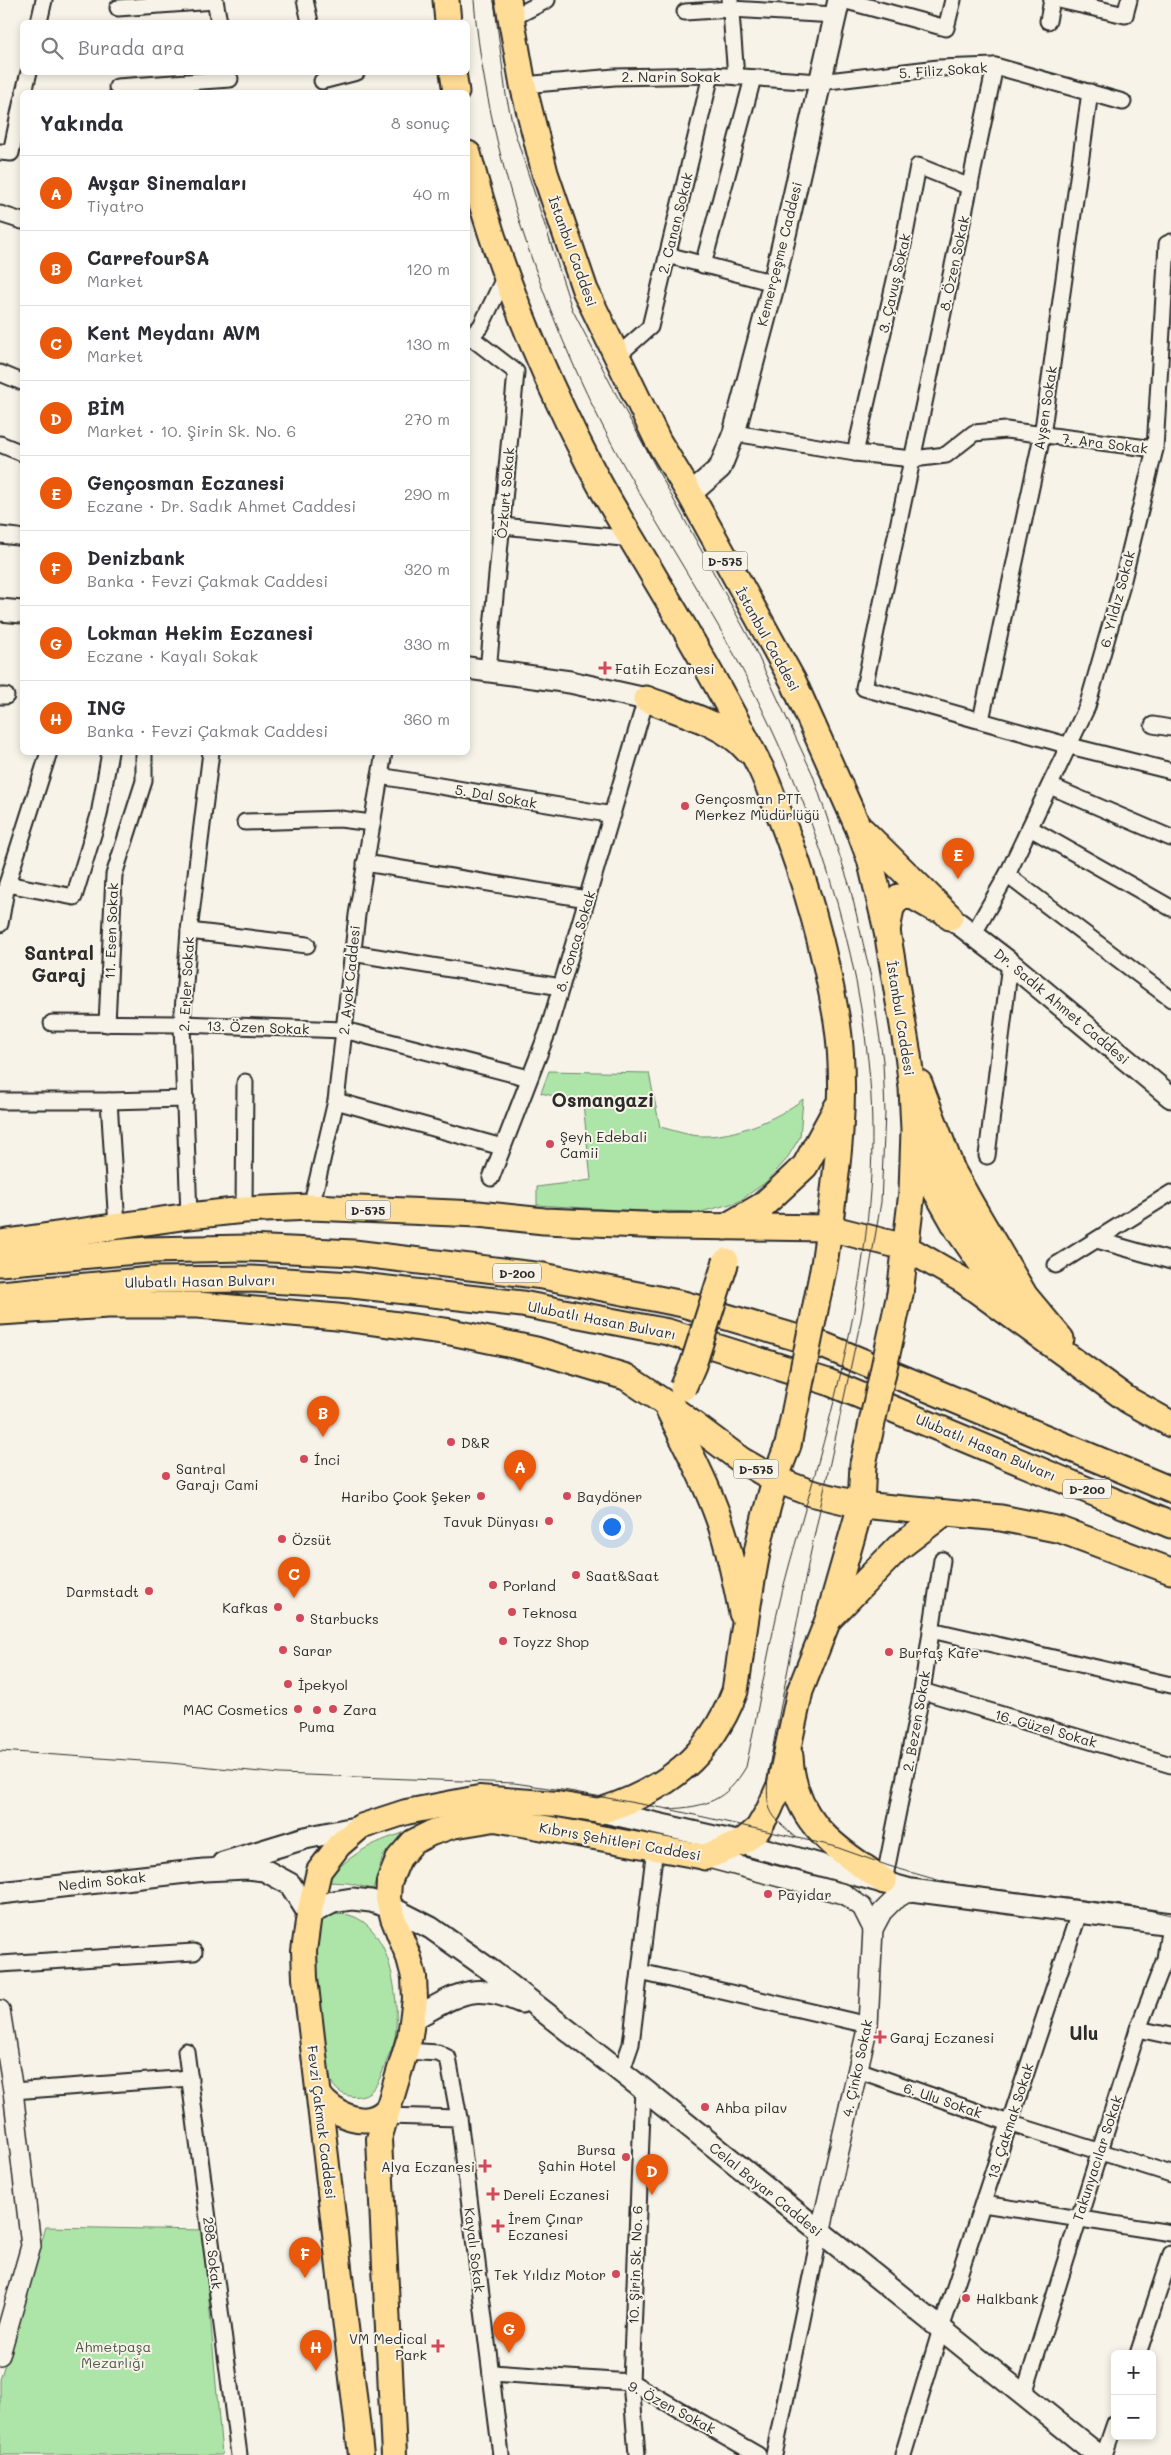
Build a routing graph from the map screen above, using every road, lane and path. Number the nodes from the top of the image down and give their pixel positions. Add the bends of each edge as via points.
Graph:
1 (44, 0) edge
2 (215, 0) edge
3 (305, 0) edge
4 (446, 0) edge
5 (547, 0) edge
6 (953, 0) edge
7 (1052, 0) edge
8 (1059, 0) edge
9 (1129, 0) edge
10 (731, 4) edge
11 (839, 5) edge
12 (118, 8) dead end
13 (509, 9) edge
14 (685, 12) dead end
15 (39, 20) edge
16 (219, 20) edge
17 (310, 20) edge
18 (448, 20) edge
19 (1048, 21) dead end
20 (996, 66) junction
21 (27, 75) edge
22 (347, 75) edge
23 (453, 75) edge
24 (711, 75) junction
25 (736, 77) junction
26 (753, 78) junction
27 (230, 81) edge
28 (322, 82) edge
29 (820, 82) junction
30 (523, 85) junction
31 (117, 88) dead end
32 (24, 90) edge
33 (456, 90) edge
34 (1090, 92) junction
35 (1123, 102) dead end
36 (20, 110) edge
37 (0, 152) edge
38 (470, 161) edge
39 (970, 186) junction
40 (0, 214) edge
41 (20, 220) edge
42 (1171, 242) edge
43 (667, 256) junction
44 (703, 265) junction
45 (506, 274) junction
46 (774, 283) junction
47 (470, 336) edge
48 (470, 339) edge
49 (616, 357) junction
50 (1165, 364) edge
51 (0, 373) edge
52 (20, 381) edge
53 (734, 433) junction
54 (1042, 436) junction
55 (0, 444) edge
56 (1155, 449) junction
57 (20, 452) edge
58 (855, 453) junction
59 (913, 459) junction
60 (690, 494) junction
61 (502, 526) junction
62 (0, 535) edge
63 (18, 537) dead end
64 (632, 539) junction
65 (0, 610) edge
66 (20, 612) edge
67 (478, 669) edge
68 (711, 676) junction
69 (646, 699) junction
70 (981, 720) junction
71 (1153, 725) dead end
72 (1171, 728) edge
73 (1070, 746) junction
74 (49, 755) edge
75 (109, 755) edge
76 (144, 755) edge
77 (212, 755) edge
78 (384, 755) edge
79 (760, 766) junction
80 (1171, 772) edge
81 (380, 776) junction
82 (1050, 786) junction
83 (613, 815) junction
84 (245, 822) dead end
85 (372, 823) junction
86 (858, 827) junction
87 (1030, 828) junction
88 (1171, 838) edge
89 (365, 863) junction
90 (1007, 875) junction
91 (7, 884) junction
92 (587, 899) junction
93 (1171, 908) edge
94 (950, 917) junction
95 (0, 924) edge
96 (189, 931) junction
97 (887, 931) junction
98 (974, 933) junction
99 (307, 945) dead end
100 (352, 953) junction
101 (1010, 963) junction
102 (561, 987) junction
103 (1171, 999) edge
104 (52, 1023) dead end
105 (107, 1024) junction
106 (182, 1024) junction
107 (344, 1030) junction
108 (908, 1055) junction
109 (529, 1078) junction
110 (245, 1082) dead end
111 (1171, 1097) edge
112 (186, 1099) junction
113 (842, 1099) junction
114 (0, 1101) edge
115 (110, 1101) junction
116 (336, 1101) junction
117 (914, 1130) junction
118 (502, 1147) junction
119 (987, 1156) dead end
120 (491, 1178) dead end
121 (1171, 1193) edge
122 (311, 1208) junction
123 (244, 1210) junction
124 (190, 1216) junction
125 (117, 1226) junction
126 (725, 1227) junction
127 (829, 1228) junction
128 (1097, 1240) junction
129 (4, 1243) edge
130 (905, 1247) junction
131 (1171, 1261) edge
132 (0, 1263) edge
133 (1056, 1265) dead end
134 (0, 1294) edge
135 (0, 1312) edge
136 (1022, 1322) junction
137 (1088, 1372) junction
138 (674, 1395) junction
139 (1171, 1424) edge
140 (774, 1479) junction
141 (1171, 1490) edge
142 (861, 1505) junction
143 (944, 1512) junction
144 (1171, 1525) edge
145 (942, 1560) dead end
146 (1171, 1571) edge
147 (828, 1620) junction
148 (745, 1628) junction
149 (931, 1630) junction
150 (1171, 1685) edge
151 (922, 1691) junction
152 (791, 1743) junction
153 (1171, 1765) edge
154 (600, 1811) junction
155 (360, 1826) junction
156 (741, 1843) junction
157 (655, 1848) junction
158 (705, 1857) junction
159 (204, 1870) junction
160 (884, 1882) junction
161 (911, 1890) junction
162 (0, 1893) edge
163 (389, 1903) junction
164 (1079, 1913) junction
165 (309, 1914) junction
166 (1171, 1923) edge
167 (874, 1929) junction
168 (194, 1952) dead end
169 (1168, 1961) edge
170 (0, 1964) edge
171 (640, 1972) junction
172 (0, 2010) edge
173 (542, 2011) junction
174 (868, 2025) junction
175 (1138, 2029) junction
176 (409, 2036) junction
177 (1171, 2036) edge
178 (186, 2051) dead end
179 (858, 2070) junction
180 (621, 2073) junction
181 (190, 2078) junction
182 (643, 2089) junction
183 (13, 2091) junction
184 (319, 2095) junction
185 (386, 2112) junction
186 (459, 2118) junction
187 (1009, 2124) junction
188 (1099, 2152) junction
189 (1171, 2174) edge
190 (984, 2204) junction
191 (1078, 2218) junction
192 (820, 2233) junction
193 (1171, 2234) edge
194 (1171, 2254) edge
195 (941, 2330) junction
196 (1139, 2350) edge
197 (0, 2355) edge
198 (491, 2373) junction
199 (631, 2382) junction
200 (1024, 2394) junction
201 (1111, 2434) edge
202 (239, 2455) edge
203 (361, 2455) edge
204 (394, 2455) edge
205 (500, 2455) edge
206 (637, 2455) edge
207 (758, 2455) edge
208 (774, 2455) edge
209 (903, 2455) edge
210 (1098, 2455) edge
211 (1104, 2455) edge

1 - 15 street
2 - 12 street
2 - 16 street
3 - 17 street
4 - 18 highway
5 - 13 street
6 - 11 street via 946,28
7 - 19 street
8 - 9 street via 1125,15
10 - 11 street
10 - 14 street
10 - 25 street
11 - 29 main road, Kemerçeşme Caddesi
13 - 30 highway, İstanbul Caddesi / D-575
20 - 29 street, 5. Filiz Sokak via 938,68
20 - 34 street, 5. Filiz Sokak
20 - 39 street, 8. Özen Sokak
21 - 32 street
22 - 28 street
23 - 33 highway
24 - 25 street, 2. Narin Sokak
24 - 30 street, 2. Narin Sokak via 615,77
24 - 43 street, 2. Canan Sokak
25 - 26 street, 2. Narin Sokak
26 - 29 street, 2. Narin Sokak
26 - 44 street
27 - 31 street
29 - 46 main road, Kemerçeşme Caddesi
30 - 49 highway, İstanbul Caddesi / D-575 via 545,173 584,290
34 - 35 street, 5. Filiz Sokak
34 - 54 street, Ayşen Sokak
36 - 37 street via 11,153
38 - 45 highway via 488,226
39 - 58 street, 3. Çavuş Sokak via 918,166
39 - 59 street, 8. Özen Sokak
40 - 41 street
42 - 50 street, 6. Yıldız Sokak via 1167,244
43 - 44 street
43 - 49 street, 2. Canan Sokak via 650,327
44 - 46 street
45 - 47 street via 481,326
45 - 64 highway via 536,350 590,466
46 - 53 main road, Kemerçeşme Caddesi
48 - 61 street, Özkurt Sokak via 516,372
49 - 60 highway, İstanbul Caddesi / D-575
50 - 56 street, 6. Yıldız Sokak
51 - 52 street
53 - 58 street, 7. Ara Sokak
53 - 60 main road, Kemerçeşme Caddesi via 720,468
54 - 56 street, 7. Ara Sokak
54 - 59 street, 7. Ara Sokak via 1006,430 974,433 946,455
54 - 70 street, Ayşen Sokak
55 - 57 street
56 - 73 street, 6. Yıldız Sokak via 1090,697
58 - 59 street, 7. Ara Sokak
59 - 70 street, 8. Özen Sokak via 864,688
60 - 86 highway, İstanbul Caddesi / D-575 via 793,681
61 - 64 street
61 - 67 street, Özkurt Sokak
62 - 63 street
64 - 68 highway
65 - 66 main road
67 - 69 main road via 570,682
68 - 69 highway via 706,700
68 - 79 highway
69 - 79 highway via 738,738
69 - 83 street, 8. Gonca Sokak
70 - 73 street
71 - 72 street
73 - 80 street
73 - 82 street, 6. Yıldız Sokak
74 - 91 street
75 - 91 street via 99,814 74,897
76 - 105 street, 11. Esen Sokak via 144,781 114,874
77 - 96 street, 2. Erler Sokak
78 - 81 street, 2. Ayok Caddesi
79 - 113 highway via 790,841 812,914 837,1022
81 - 83 street, 5. Dal Sokak
81 - 85 street, 2. Ayok Caddesi
82 - 87 street, 6. Yıldız Sokak
82 - 88 street
83 - 92 street, 8. Gonca Sokak
84 - 85 street via 340,819
85 - 89 street, 2. Ayok Caddesi
86 - 94 highway
86 - 97 highway, İstanbul Caddesi / D-575 via 870,859
87 - 90 street, 6. Yıldız Sokak
87 - 93 street
89 - 92 street
89 - 100 street, 2. Ayok Caddesi
90 - 98 street, 6. Yıldız Sokak
90 - 103 street
91 - 95 street
92 - 102 street, 8. Gonca Sokak
94 - 97 highway via 912,896 904,895 891,908
94 - 98 main road, Dr. Sadık Ahmet Caddesi
96 - 99 street
96 - 106 street, 2. Erler Sokak
97 - 108 highway, İstanbul Caddesi / D-575
98 - 101 main road, Dr. Sadık Ahmet Caddesi
100 - 102 street
100 - 107 street, 2. Ayok Caddesi
101 - 111 main road, Dr. Sadık Ahmet Caddesi
101 - 119 street
102 - 109 street, 8. Gonca Sokak
104 - 105 street, 13. Özen Sokak
105 - 106 street, 13. Özen Sokak
106 - 107 street, 13. Özen Sokak
106 - 112 street, 2. Erler Sokak
107 - 109 street, 13. Özen Sokak
107 - 116 street, 2. Ayok Caddesi
108 - 117 highway, İstanbul Caddesi / D-575
108 - 137 highway via 952,1170 971,1204 1025,1296
109 - 118 street, 8. Gonca Sokak
110 - 123 street
112 - 115 street
112 - 124 street, 2. Erler Sokak
113 - 126 highway via 805,1166 763,1205
113 - 127 highway
114 - 115 street
115 - 125 street
116 - 118 street
116 - 122 street, 2. Ayok Caddesi
117 - 130 highway, İstanbul Caddesi via 912,1192
117 - 136 highway via 932,1186 958,1230
118 - 120 street, 8. Gonca Sokak
121 - 128 street
122 - 123 highway, D-575
122 - 126 highway, D-575
123 - 124 highway, D-575
124 - 125 highway, D-575
125 - 129 highway, D-575
126 - 127 highway
126 - 138 highway, bridge via 726,1261 693,1366
127 - 130 highway
127 - 140 highway, bridge via 788,1445
128 - 131 street
128 - 133 street
130 - 136 highway via 964,1281
130 - 142 highway, İstanbul Caddesi, bridge via 900,1294 863,1464
132 - 141 highway, D-200 via 147,1250 248,1248 354,1253 543,1276 684,1304 825,1346
134 - 144 highway, Ulubatlı Hasan Bulvarı / D-200 via 152,1280 252,1279 352,1284 522,1304 668,1332 828,1382
135 - 138 highway, D-575 via 108,1305 198,1305 336,1317 451,1332 536,1350
136 - 137 highway
137 - 139 highway
138 - 140 highway, D-575 via 741,1460
138 - 148 highway via 718,1517
140 - 142 highway, D-575 via 824,1498
140 - 148 highway via 760,1532
142 - 143 highway
142 - 147 highway, İstanbul Caddesi
143 - 146 highway via 1002,1518 1061,1530
143 - 147 highway via 898,1548
145 - 149 street, 2. Bezen Sokak
147 - 152 highway, İstanbul Caddesi via 800,1691
148 - 154 highway via 735,1691 726,1716 705,1748 688,1765 653,1790
149 - 150 street
149 - 151 street, 2. Bezen Sokak
151 - 153 street, 16. Güzel Sokak
151 - 160 street, 2. Bezen Sokak
152 - 156 highway via 780,1785 769,1810 758,1829
152 - 160 highway via 792,1772 803,1807 816,1829 833,1846
154 - 155 main road via 479,1798 406,1812
154 - 156 main road
155 - 159 main road via 305,1838
155 - 165 main road, Fevzi Çakmak Caddesi via 339,1845 319,1871
156 - 158 highway
156 - 160 main road
157 - 158 main road, Kıbrıs Şehitleri Caddesi
157 - 163 main road, Kıbrıs Şehitleri Caddesi via 495,1819 452,1826 413,1842 399,1858 389,1882
157 - 171 street
158 - 167 street, Kıbrıs Şehitleri Caddesi via 844,1894 862,1908
159 - 162 main road, Nedim Sokak
159 - 165 main road via 264,1870 290,1884
160 - 161 main road
161 - 164 main road
161 - 167 street via 882,1912
163 - 165 main road, Celal Bayar Caddesi via 352,1899 333,1902
163 - 173 main road, Celal Bayar Caddesi via 431,1928
163 - 176 main road via 414,1977
164 - 166 main road
164 - 187 street, 13. Çakmak Sokak
165 - 184 main road, Fevzi Çakmak Caddesi via 304,1951 305,1978
166 - 169 street, Takunyacılar Sokak
167 - 174 street, 4. Çinko Sokak
168 - 170 street
169 - 175 street, Takunyacılar Sokak
171 - 174 street
171 - 180 street via 631,2044
172 - 183 street
173 - 176 main road via 504,1994 466,1992
173 - 180 main road, Celal Bayar Caddesi
174 - 179 street, 4. Çinko Sokak
175 - 177 street
175 - 188 street, Takunyacılar Sokak
176 - 185 main road
176 - 186 street, Kayalı Sokak via 448,2058
178 - 181 street, 298. Sokak
179 - 187 street, 6. Ulu Sokak
179 - 192 street, 4. Çinko Sokak
180 - 182 main road, Celal Bayar Caddesi
181 - 183 street
181 - 202 street, 298. Sokak
182 - 192 main road, Celal Bayar Caddesi
182 - 199 street, 10. Şirin Sk. No. 6
183 - 197 street via 31,2246
184 - 185 main road via 339,2114 351,2118 369,2119
184 - 203 main road, Fevzi Çakmak Caddesi
185 - 186 street
185 - 204 main road via 379,2138
186 - 198 street, Kayalı Sokak
187 - 188 street, 6. Ulu Sokak
187 - 190 street, 13. Çakmak Sokak
188 - 189 street, 6. Ulu Sokak
188 - 191 street, Takunyacılar Sokak
190 - 191 street
190 - 195 street, 13. Çakmak Sokak
191 - 193 street
191 - 200 street, Takunyacılar Sokak
192 - 195 main road, Celal Bayar Caddesi
192 - 208 street
194 - 196 street
195 - 200 main road, Celal Bayar Caddesi
195 - 209 street, 13. Çakmak Sokak
198 - 199 street, 9. Özen Sokak
198 - 205 street, Kayalı Sokak
199 - 206 street, 10. Şirin Sk. No. 6
199 - 207 street, 9. Özen Sokak
200 - 210 main road, Celal Bayar Caddesi
201 - 211 street

